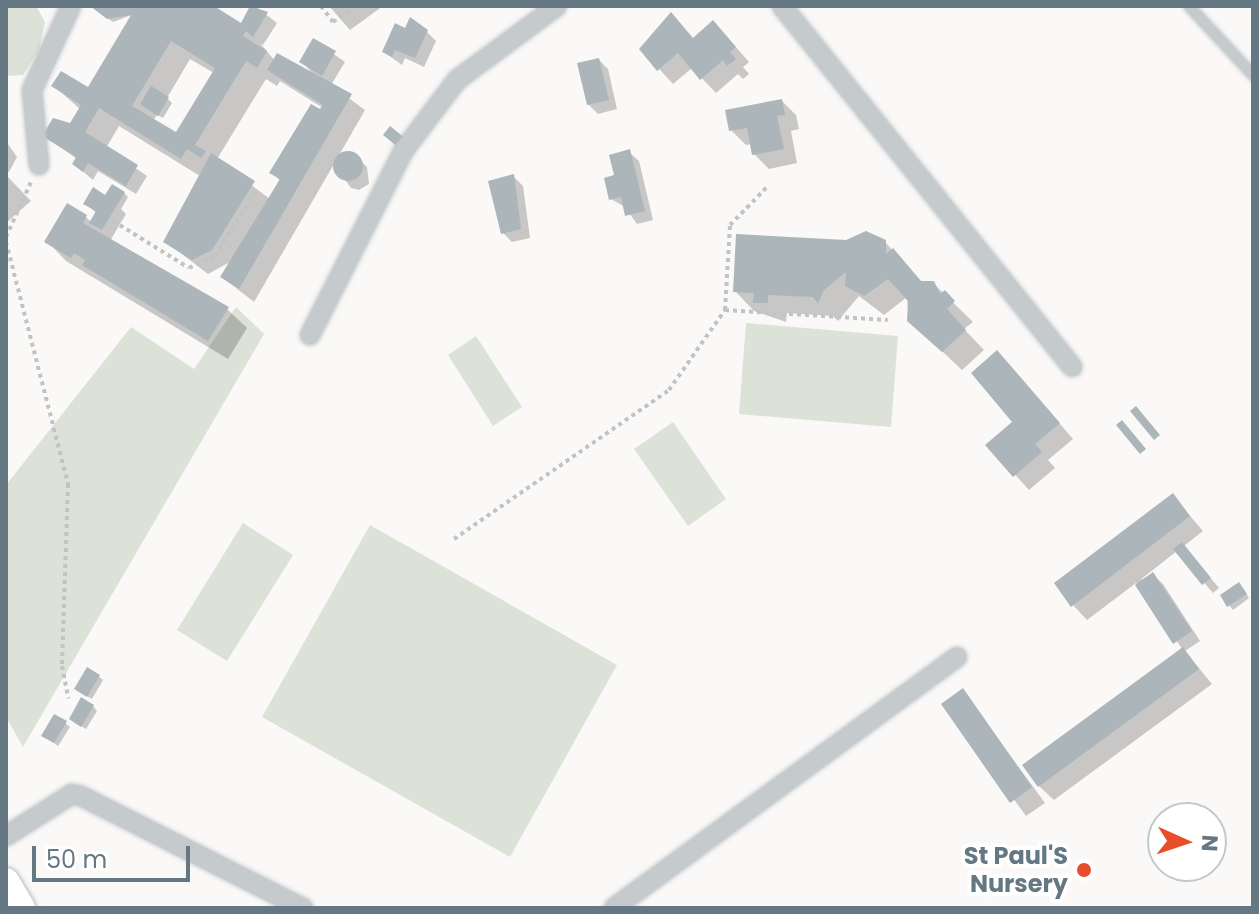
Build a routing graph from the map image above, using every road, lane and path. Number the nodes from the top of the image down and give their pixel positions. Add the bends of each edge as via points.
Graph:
1 (71, 6) edge
2 (321, 6) edge
3 (355, 6) edge
4 (557, 6) edge
5 (782, 6) edge
6 (1189, 6) edge
7 (1253, 75) edge
8 (39, 165) joint
9 (766, 188) dead end
10 (255, 192) dead end
11 (113, 221) dead end
12 (6, 239) edge
13 (725, 310) junction
14 (888, 320) dead end
15 (310, 335) dead end
16 (1072, 367) dead end
17 (454, 539) dead end
18 (957, 657) dead end
19 (68, 698) dead end
20 (6, 836) edge
21 (6, 881) edge
22 (22, 908) edge
23 (303, 908) edge
24 (614, 908) edge

1 - 8 street via 32,90
2 - 3 path via 333,22
4 - 15 street via 457,80 404,150
5 - 16 street
6 - 7 lane
8 - 12 path
9 - 13 path via 730,225
10 - 11 path via 215,256 189,268
12 - 19 path via 68,484 62,666
13 - 14 path
13 - 17 path via 669,390
18 - 24 street
20 - 23 street via 72,794 81,796
21 - 22 main road

